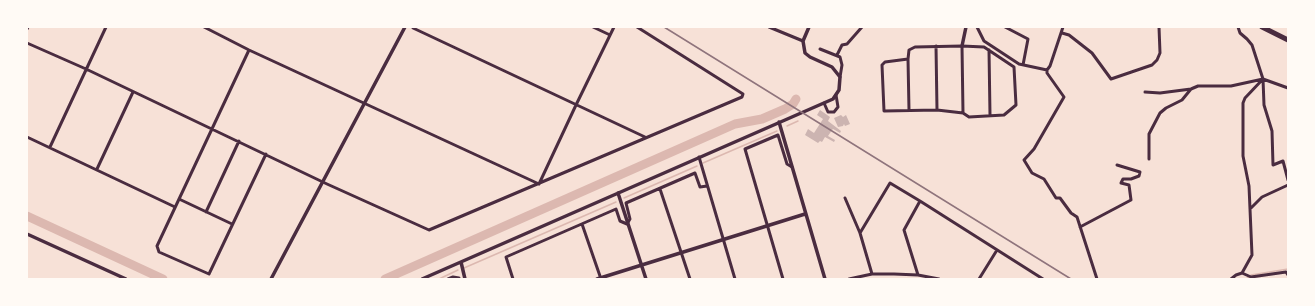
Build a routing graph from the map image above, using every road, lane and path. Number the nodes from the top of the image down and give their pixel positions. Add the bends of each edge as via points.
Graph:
1 (106, 27) edge
2 (204, 27) edge
3 (405, 27) edge
4 (413, 27) edge
5 (593, 27) edge
6 (614, 27) edge
7 (637, 27) edge
8 (769, 27) edge
9 (809, 27) edge
10 (862, 27) edge
11 (966, 27) edge
12 (977, 27) edge
13 (1005, 27) edge
14 (1063, 27) edge
15 (1160, 27) edge
16 (1238, 27) edge
17 (1262, 27) edge
18 (1062, 33) junction
19 (610, 35) junction
20 (1288, 40) edge
21 (802, 41) junction
22 (27, 43) edge
23 (936, 46) junction
24 (962, 46) junction
25 (820, 49) dead end
26 (249, 50) junction
27 (989, 50) junction
28 (837, 55) junction
29 (908, 59) junction
30 (1022, 65) junction
31 (86, 69) junction
32 (1047, 70) junction
33 (840, 77) junction
34 (1263, 79) junction
35 (1288, 88) edge
36 (1191, 89) junction
37 (133, 92) junction
38 (1145, 92) dead end
39 (836, 95) junction
40 (365, 103) junction
41 (824, 103) junction
42 (576, 105) junction
43 (909, 110) junction
44 (937, 110) junction
45 (963, 113) junction
46 (990, 115) junction
47 (779, 122) junction
48 (212, 129) junction
49 (27, 136) edge
50 (645, 137) junction
51 (239, 141) junction
52 (50, 147) junction
53 (266, 154) junction
54 (699, 157) junction
55 (1149, 158) dead end
56 (1118, 164) dead end
57 (792, 167) junction
58 (97, 169) junction
59 (1288, 180) edge
60 (322, 182) junction
61 (539, 184) junction
62 (1288, 185) edge
63 (708, 186) junction
64 (660, 189) junction
65 (618, 193) junction
66 (845, 198) dead end
67 (179, 199) junction
68 (920, 201) junction
69 (175, 207) junction
70 (1250, 209) junction
71 (206, 212) junction
72 (805, 214) junction
73 (232, 224) junction
74 (582, 224) junction
75 (627, 224) junction
76 (767, 226) junction
77 (1080, 227) junction
78 (860, 233) junction
79 (27, 234) edge
80 (724, 240) junction
81 (997, 250) junction
82 (682, 253) junction
83 (461, 262) junction
84 (642, 265) junction
85 (1242, 273) junction
86 (872, 274) junction
87 (918, 275) junction
88 (1288, 275) edge
89 (126, 279) edge
90 (271, 279) edge
91 (422, 279) edge
92 (448, 279) edge
93 (459, 279) edge
94 (465, 279) edge
95 (513, 279) edge
96 (600, 279) edge
97 (646, 279) edge
98 (690, 279) edge
99 (735, 279) edge
100 (783, 279) edge
101 (825, 279) edge
102 (849, 279) edge
103 (939, 279) edge
104 (980, 279) edge
105 (1043, 279) edge
106 (1097, 279) edge
107 (1232, 279) edge

1 - 31 street
2 - 26 street
3 - 40 street
4 - 42 street
5 - 19 street
6 - 19 street
7 - 50 street via 744,94
8 - 21 street
9 - 21 street
10 - 28 street via 847,44 842,45
11 - 24 street
12 - 30 street via 984,41
13 - 30 street via 1028,39
14 - 18 street
15 - 18 street via 1160,53 1157,60 1152,65 1111,79 1092,53 1069,35
16 - 34 street via 1240,33 1252,45
17 - 20 highway
18 - 32 street
19 - 42 street
21 - 33 street via 805,53 832,67
22 - 31 street
23 - 24 street
23 - 29 street via 914,47 909,50
23 - 44 street
24 - 27 street via 984,47
24 - 45 street
25 - 28 street
26 - 40 street
26 - 48 street
27 - 46 street
27 - 46 street via 1014,67 1016,105 1004,115
28 - 33 street via 842,65
29 - 43 street
29 - 43 street via 885,62 882,65 884,111
30 - 32 street
31 - 37 street
31 - 52 street
32 - 77 street via 1064,97 1024,160 1032,173 1044,179 1056,198 1060,198 1077,217
33 - 39 street
34 - 35 street
34 - 36 street via 1231,86 1198,86
34 - 59 street via 1264,104 1272,132 1273,165 1283,161
34 - 70 street via 1243,103 1243,156 1249,186
36 - 38 street
36 - 55 street via 1182,100 1160,113 1149,134
37 - 48 street
37 - 58 street
39 - 41 street
39 - 41 street via 838,107 834,112 828,112
40 - 60 street
40 - 61 street
41 - 47 street
42 - 50 street
42 - 61 street
43 - 44 street
44 - 45 street
45 - 46 street via 969,117
47 - 54 street
47 - 57 street
48 - 51 street
48 - 67 street
49 - 52 street
50 - 61 street
51 - 53 street
51 - 71 street
52 - 58 street
53 - 60 street
53 - 73 street
54 - 63 street
54 - 65 street
56 - 77 street via 1140,172 1139,176 1122,179 1121,183 1129,185 1131,200
57 - 72 street
57 - 76 street via 787,164 778,135 745,149
58 - 69 street
60 - 61 street via 429,230
60 - 90 street
62 - 70 street via 1262,197
63 - 64 street via 700,187 696,173
63 - 80 street
64 - 75 street via 626,203 630,219
64 - 82 street
65 - 75 street
65 - 83 street
66 - 78 street
67 - 69 street
67 - 71 street
68 - 78 street via 890,183
68 - 81 street
68 - 87 street via 904,230
69 - 73 street via 157,246 159,252 209,274
70 - 85 street via 1252,255
71 - 73 street
72 - 76 street
72 - 101 street
74 - 75 street via 616,209 620,221
74 - 95 street via 506,257
74 - 96 street
75 - 84 street
76 - 80 street
76 - 100 street
77 - 106 street
78 - 86 street
79 - 89 street
80 - 82 street
80 - 99 street
81 - 104 street
81 - 105 street
82 - 84 street
82 - 98 street
83 - 91 street
83 - 94 street
84 - 96 street
84 - 97 street
85 - 88 street via 1249,276 1286,272
85 - 107 street
86 - 87 street
86 - 102 street
87 - 103 street
92 - 93 street

